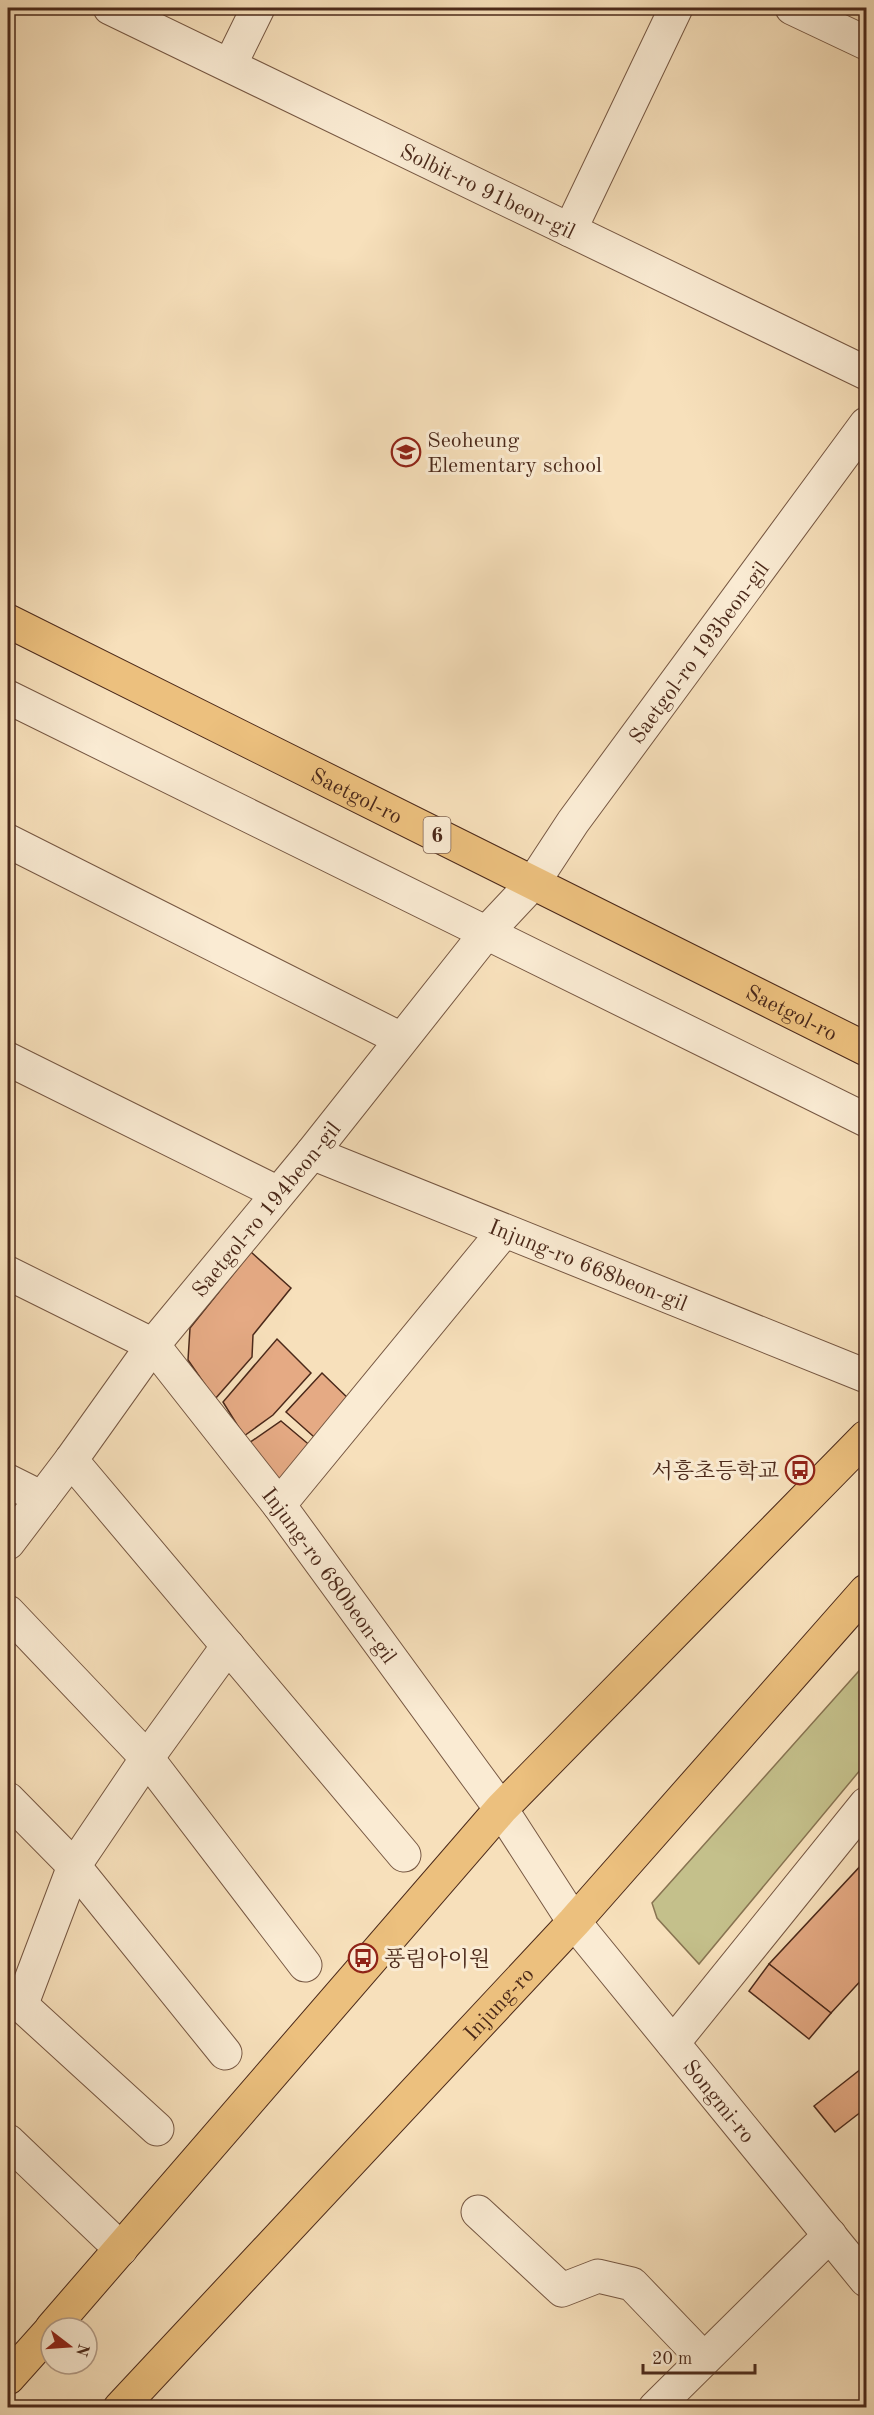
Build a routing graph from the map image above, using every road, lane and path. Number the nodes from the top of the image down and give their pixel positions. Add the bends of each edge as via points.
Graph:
1 (110, 8) edge
2 (258, 8) edge
3 (676, 8) edge
4 (792, 8) edge
5 (867, 43) edge
6 (230, 65) junction
7 (570, 230) junction
8 (867, 373) edge
9 (867, 424) edge
10 (8, 621) edge
11 (8, 697) edge
12 (8, 841) edge
13 (532, 883) junction
14 (487, 932) junction
15 (401, 1039) junction
16 (867, 1049) edge
17 (8, 1059) edge
18 (867, 1120) edge
19 (312, 1153) junction
20 (278, 1193) junction
21 (504, 1231) junction
22 (8, 1273) edge
23 (153, 1345) junction
24 (867, 1376) edge
25 (867, 1437) edge
26 (72, 1460) junction
27 (8, 1481) edge
28 (42, 1498) junction
29 (279, 1505) junction
30 (8, 1544) edge
31 (867, 1591) edge
32 (8, 1612) edge
33 (228, 1646) junction
34 (147, 1758) junction
35 (8, 1799) edge
36 (867, 1804) edge
37 (501, 1809) junction
38 (404, 1855) dead end
39 (74, 1866) junction
40 (574, 1922) junction
41 (304, 1965) dead end
42 (14, 1999) edge
43 (673, 2043) junction
44 (225, 2053) dead end
45 (157, 2129) dead end
46 (8, 2141) edge
47 (478, 2212) dead end
48 (830, 2235) junction
49 (121, 2249) junction
50 (867, 2280) edge
51 (63, 2316) edge
52 (39, 2343) edge
53 (704, 2359) junction
54 (8, 2378) edge
55 (120, 2408) edge
56 (655, 2408) edge

1 - 6 street, Solbit-ro 91beon-gil
2 - 6 street
3 - 7 street
4 - 5 street
6 - 7 street, Solbit-ro 91beon-gil
7 - 8 street, Solbit-ro 91beon-gil
9 - 13 street, Saetgol-ro 193beon-gil
10 - 13 main road, Saetgol-ro / 6
11 - 14 street
12 - 15 street
13 - 14 street, Saetgol-ro 194beon-gil
13 - 16 main road, Saetgol-ro / 6
14 - 15 street, Saetgol-ro 194beon-gil
14 - 18 street
15 - 19 street, Saetgol-ro 194beon-gil
17 - 20 street
19 - 20 street, Saetgol-ro 194beon-gil
19 - 21 street, Injung-ro 668beon-gil
20 - 23 street, Saetgol-ro 194beon-gil
21 - 24 street, Injung-ro 668beon-gil
21 - 29 street
22 - 23 street
23 - 26 street, Saetgol-ro 194beon-gil
23 - 29 street, Injung-ro 680beon-gil
25 - 37 main road
26 - 28 street, Saetgol-ro 194beon-gil
26 - 33 street
27 - 28 street
28 - 30 street, Saetgol-ro 194beon-gil
29 - 37 street, Injung-ro 680beon-gil
31 - 40 main road, Injung-ro
32 - 34 street
33 - 34 street
33 - 38 street
34 - 39 street
34 - 41 street
35 - 39 street
36 - 43 street
37 - 40 street, Injung-ro 680beon-gil
37 - 49 main road
39 - 42 street
39 - 44 street
40 - 43 street, Songmi-ro
40 - 55 main road, Injung-ro
42 - 45 street
43 - 48 street, Songmi-ro
46 - 49 street
47 - 53 street via 562,2290 598,2276 632,2284
48 - 50 street, Songmi-ro
48 - 53 street
49 - 51 main road
52 - 54 main road
53 - 56 street

